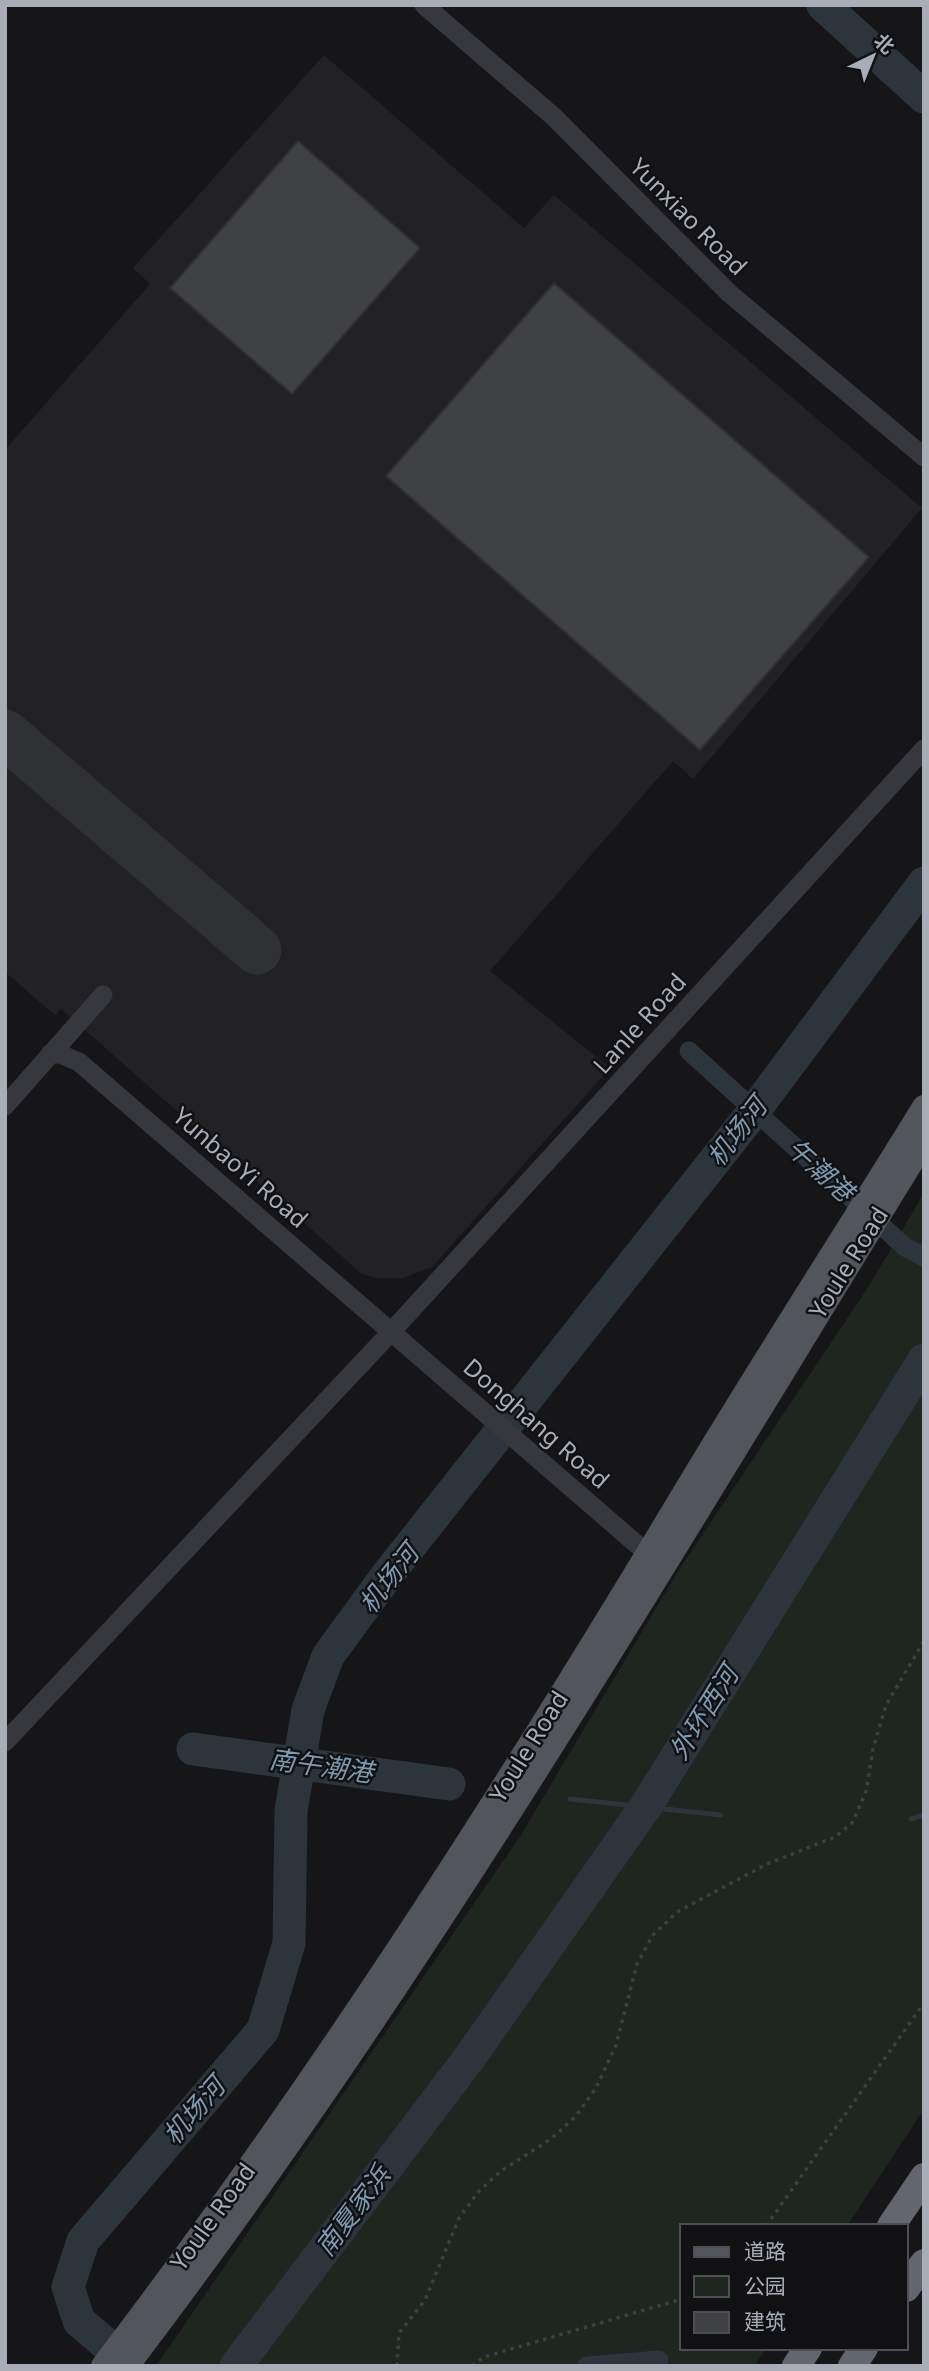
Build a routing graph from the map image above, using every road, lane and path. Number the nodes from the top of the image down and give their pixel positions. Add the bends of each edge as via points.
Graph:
1 (424, 5) edge
2 (924, 457) edge
3 (924, 749) edge
4 (103, 996) dead end
5 (50, 1054) junction
6 (5, 1106) edge
7 (924, 1107) edge
8 (924, 1142) edge
9 (885, 1187) junction
10 (392, 1331) junction
11 (615, 1529) dead end
12 (656, 1559) junction
13 (924, 1641) edge
14 (5, 1742) edge
15 (924, 2003) edge
16 (924, 2176) edge
17 (767, 2224) edge
18 (892, 2224) edge
19 (924, 2263) edge
20 (908, 2285) edge
21 (680, 2299) edge
22 (807, 2350) edge
23 (863, 2350) edge
24 (103, 2366) edge
25 (127, 2366) edge
26 (397, 2366) edge
27 (472, 2366) edge
28 (796, 2366) edge
29 (852, 2366) edge

1 - 2 street, Yunxiao Road via 554,117 729,293
3 - 10 street, Lanle Road
4 - 5 street
5 - 6 street
5 - 10 street, YunbaoYi Road via 79,1062
7 - 9 main road, Youle Road
8 - 9 main road, Youle Road
9 - 12 main road, Youle Road
10 - 12 street, Donghang Road
10 - 14 street, Lanle Road
11 - 12 street
12 - 24 main road, Youle Road via 368,1996
12 - 25 main road, Youle Road via 474,1870 384,2007
13 - 26 path via 886,1705 866,1792 852,1823 835,1837 767,1864 677,1912 653,1935 637,1964 612,2057 596,2088 576,2116 551,2139 501,2171 459,2218 425,2300 399,2333
15 - 17 path
16 - 18 highway
19 - 20 highway
21 - 27 path via 484,2357
22 - 28 highway
23 - 29 highway

